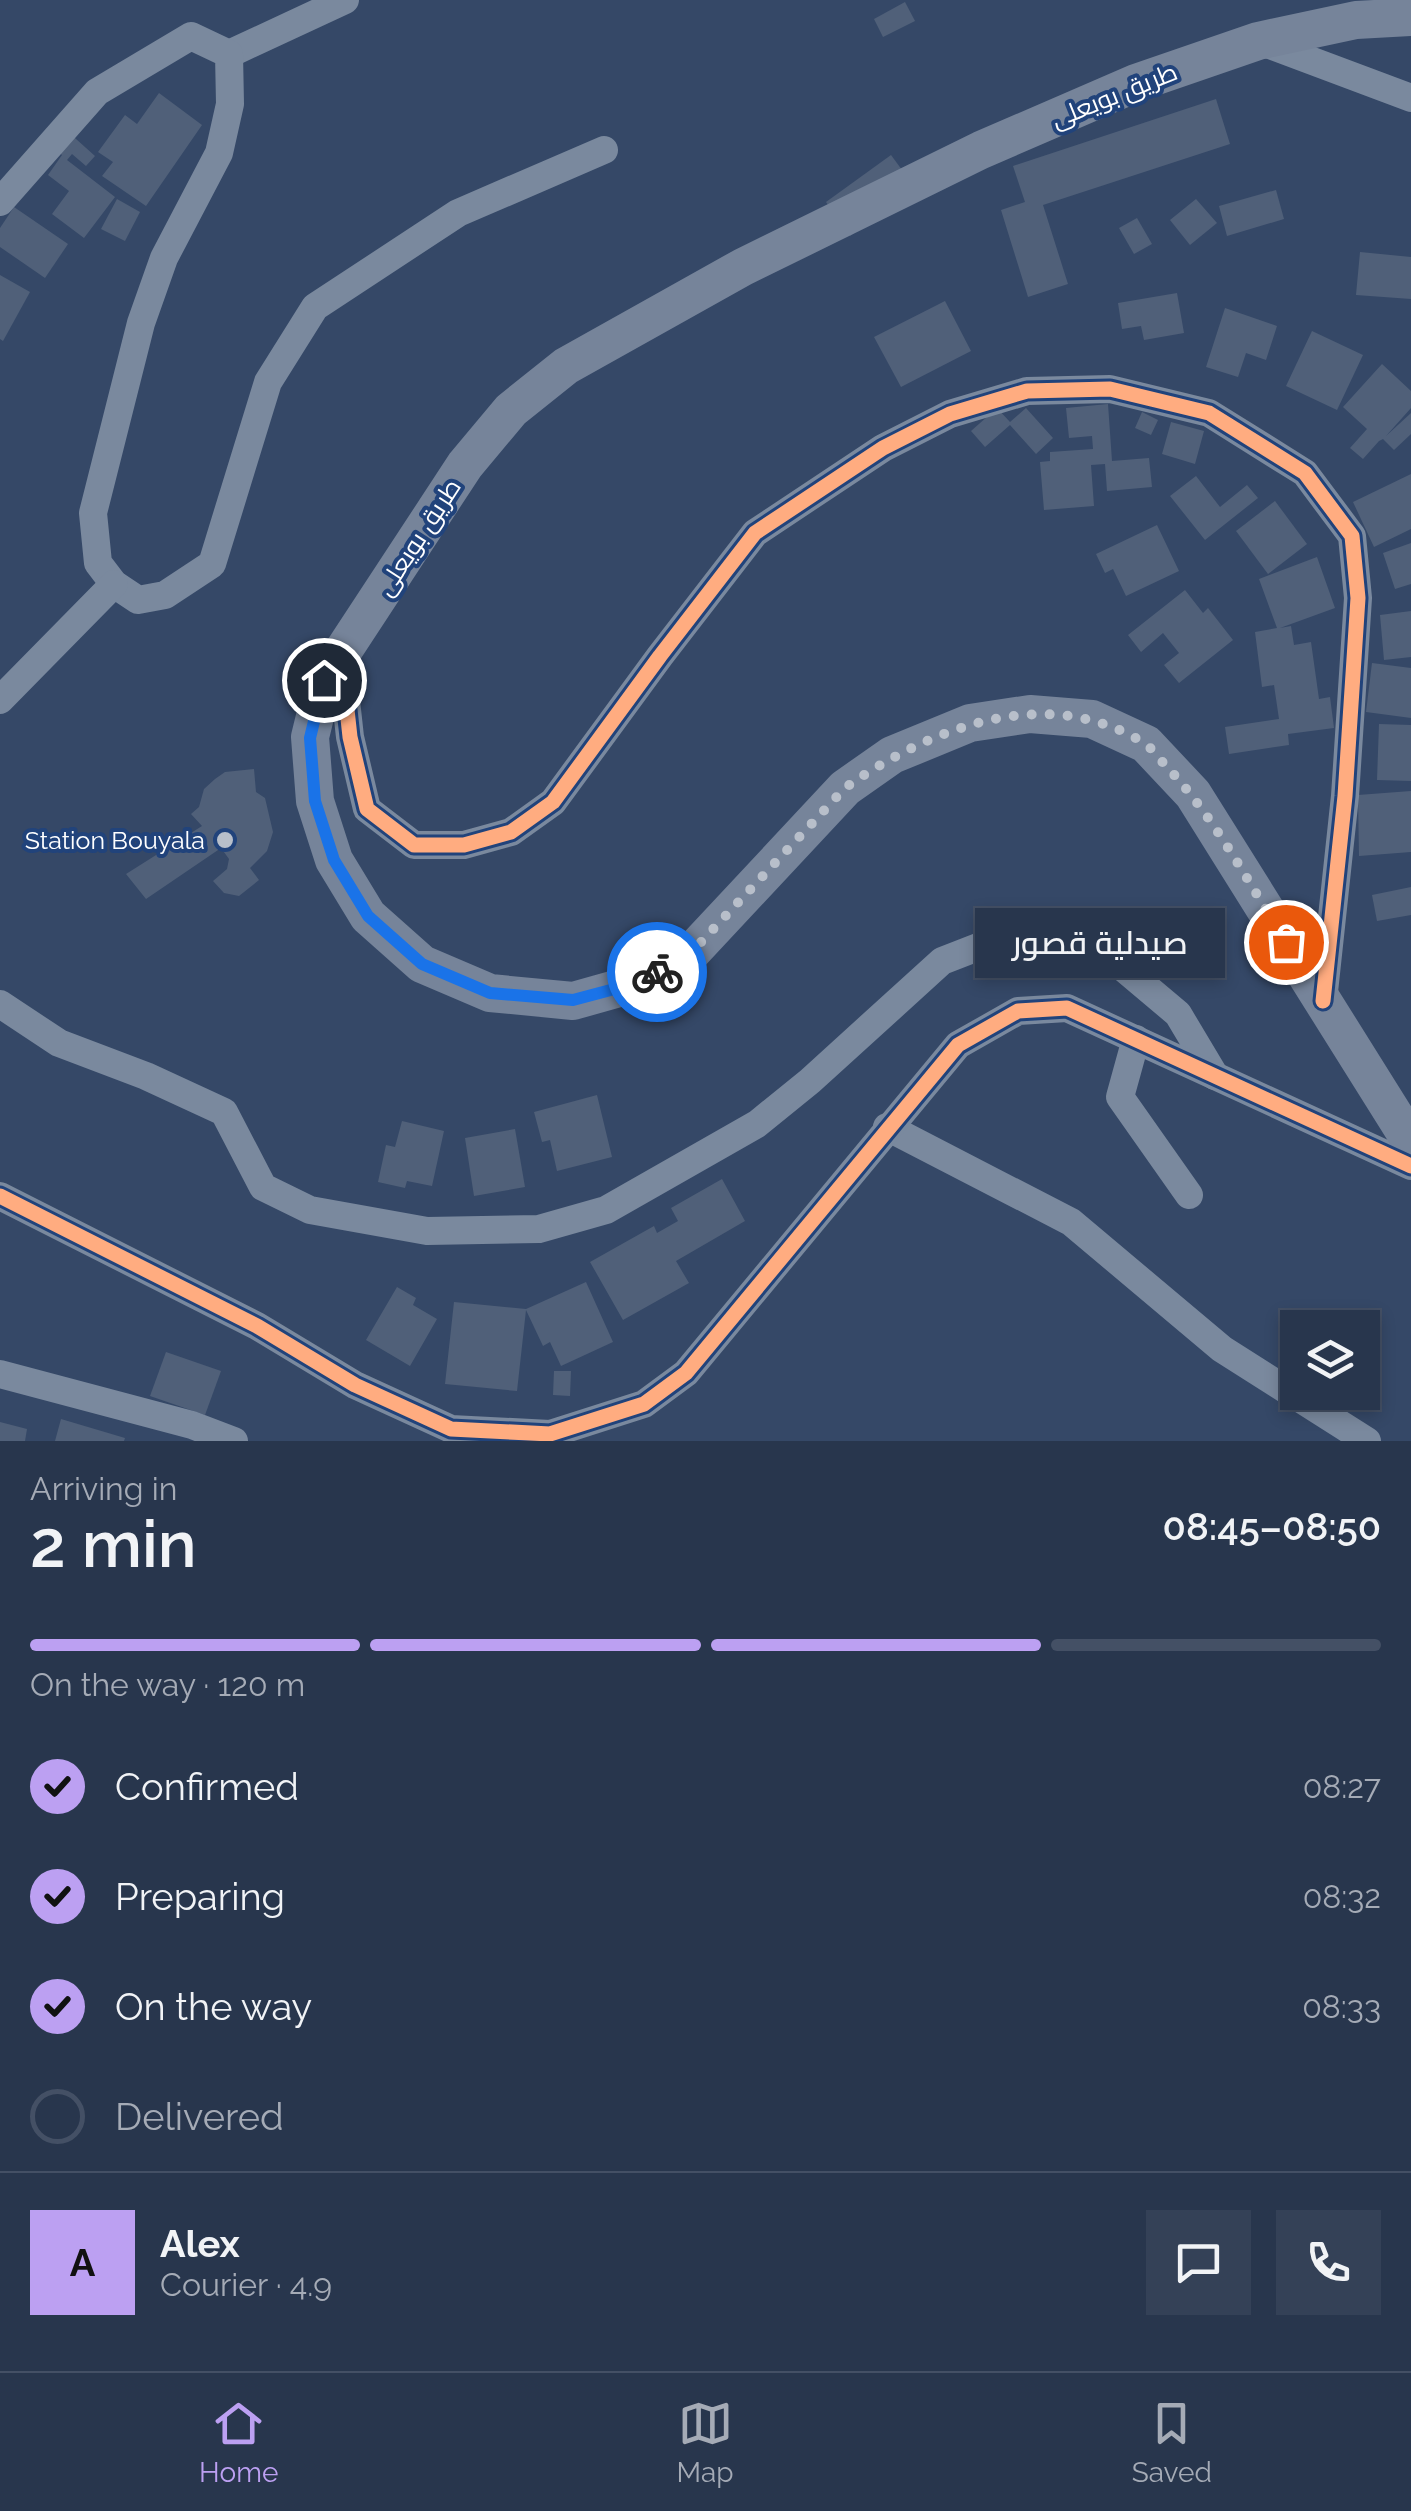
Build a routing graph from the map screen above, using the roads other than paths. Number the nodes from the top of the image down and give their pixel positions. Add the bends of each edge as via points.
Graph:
1 (345, 0) edge
2 (1411, 17) edge
3 (1258, 41) junction
4 (229, 54) junction
5 (1411, 98) edge
6 (604, 150) dead end
7 (0, 202) edge
8 (114, 584) junction
9 (341, 655) junction
10 (0, 700) edge
11 (1323, 1001) junction
12 (0, 1004) edge
13 (1136, 1040) junction
14 (1215, 1076) junction
15 (888, 1127) junction
16 (1410, 1144) edge
17 (0, 1196) edge
18 (1190, 1196) dead end
19 (0, 1374) edge
20 (234, 1441) edge
21 (1367, 1441) edge

1 - 4 street
2 - 3 main road, طريق بويعلى via 1356,20
3 - 5 street
3 - 9 main road, طريق بويعلى via 1136,83 981,150 743,267 566,366 511,410 465,466
4 - 7 street via 191,36 97,92
4 - 8 street via 230,104 219,153 164,258 141,323 93,513 98,562
6 - 8 street via 458,213 315,307 268,382 212,564 165,595 138,600
8 - 10 street
9 - 11 main road, طريق بويعلى via 324,680 310,738 315,801 334,860 368,916 422,964 490,993 573,1000 637,983 689,955 845,788 892,755 970,723 1030,714 1092,719 1146,744 1193,794
9 - 11 street via 367,810 414,844 464,844 511,832 563,790 755,534 882,448 950,414 1026,391 1110,389 1208,413 1305,473 1352,536 1358,598 1346,796
11 - 16 main road, طريق بويعلى
12 - 14 street via 59,1043 224,1112 263,1187 310,1210 427,1231 539,1230 606,1210 756,1124 942,961 1018,931 1067,932 1108,955 1178,1014
13 - 14 street
13 - 15 street via 1067,1008 1018,1011 958,1045
13 - 18 street via 1120,1097
14 - 16 street
15 - 17 street via 686,1374 644,1404 550,1434 451,1428
15 - 21 street via 1071,1222 1222,1350
19 - 20 street

